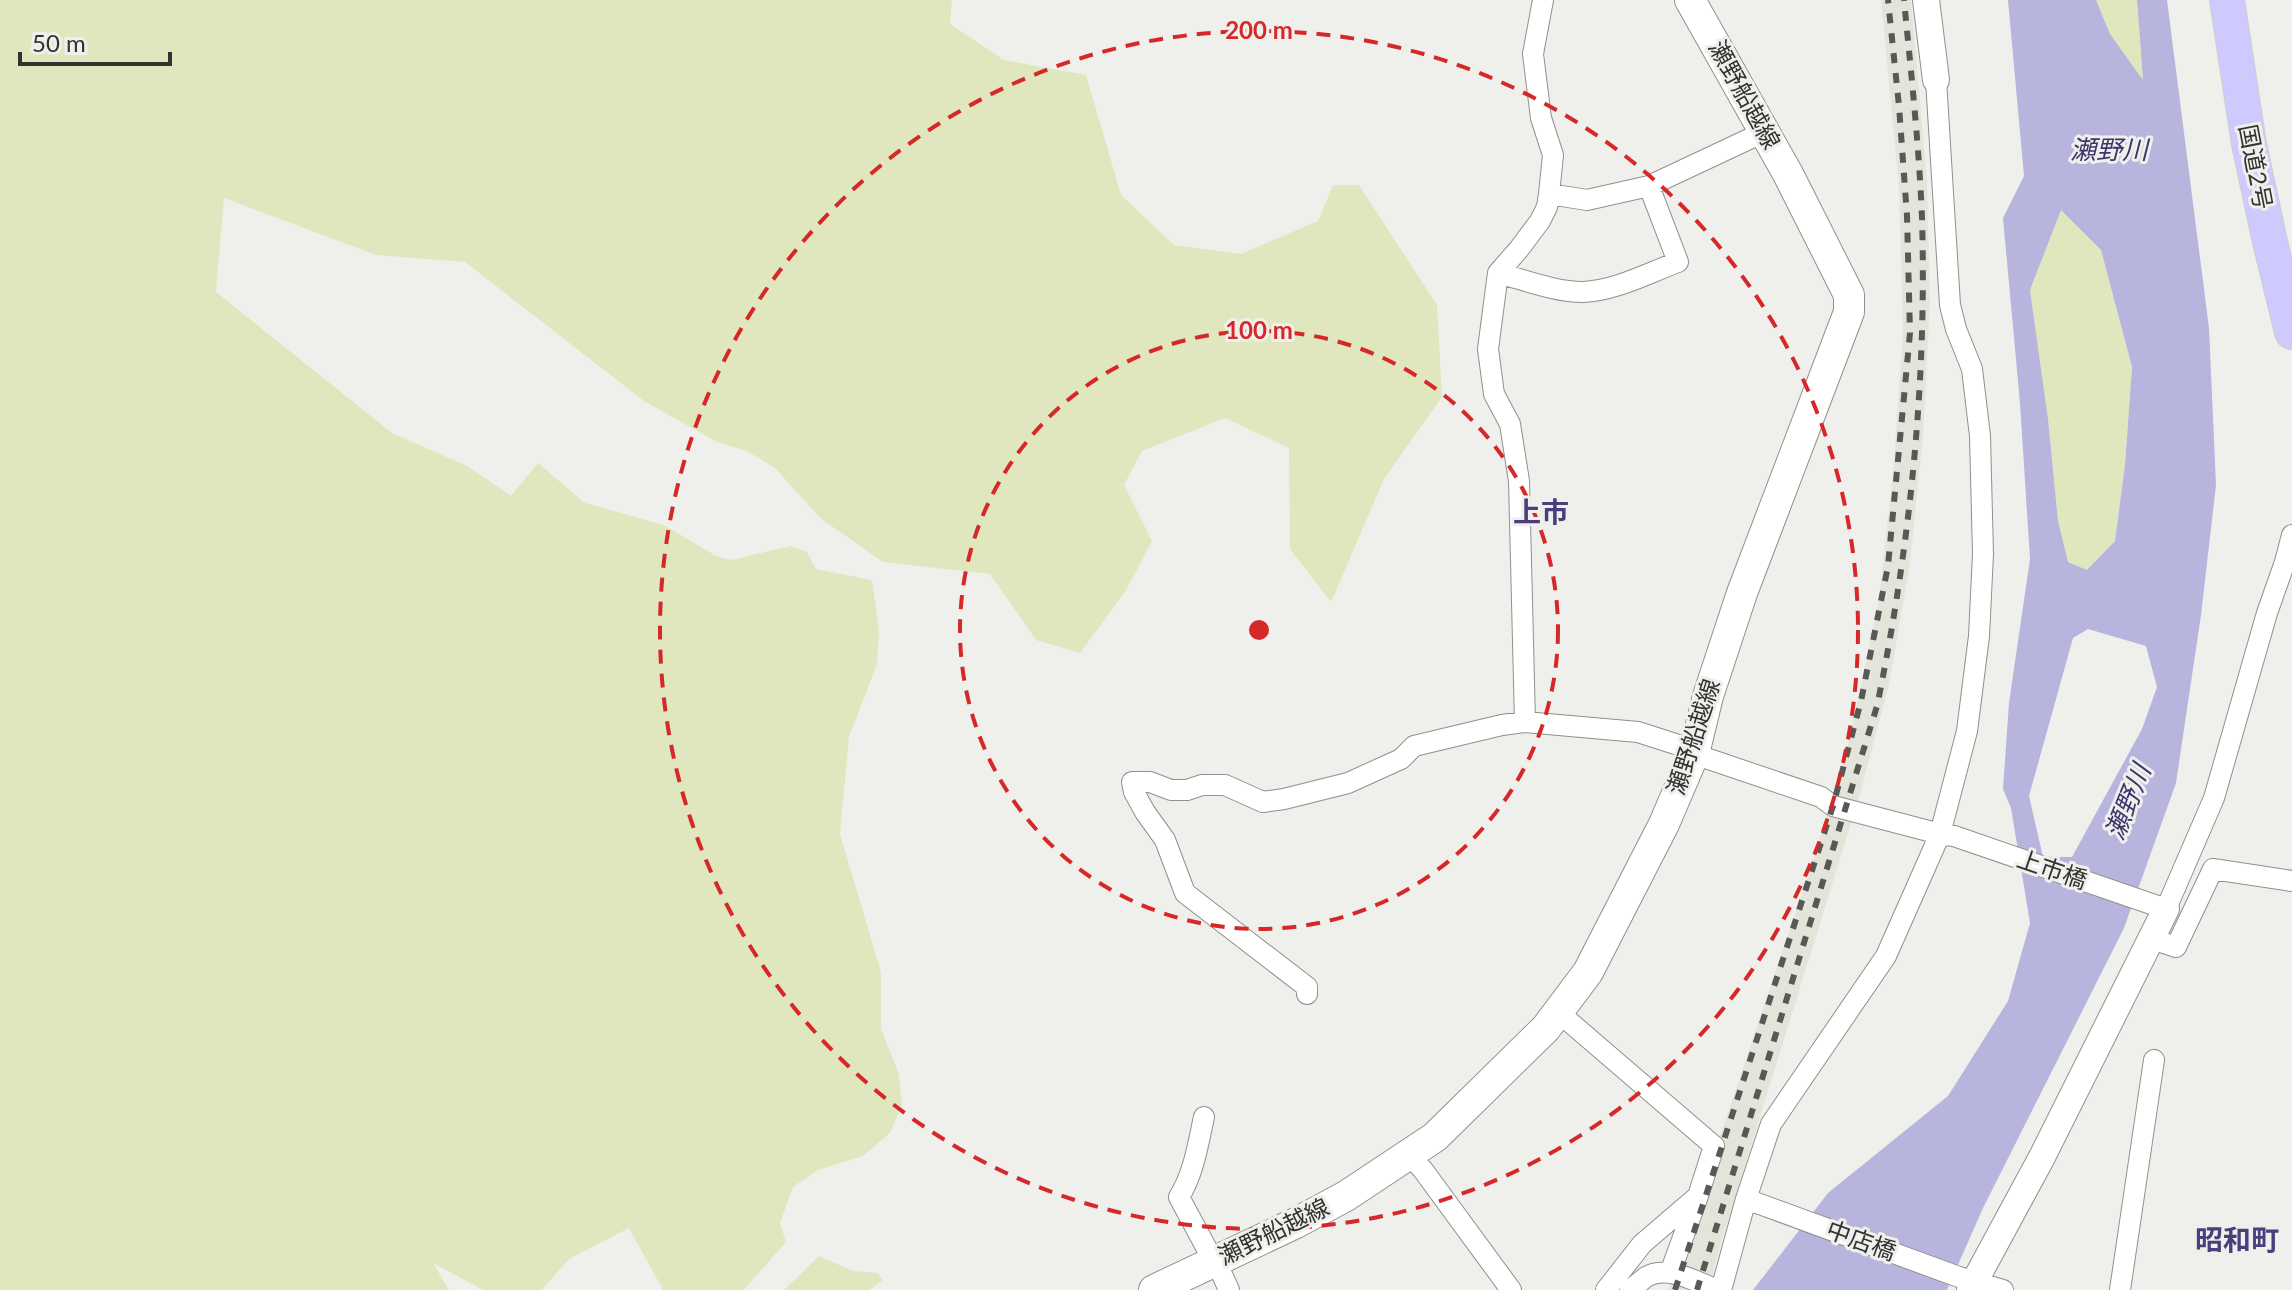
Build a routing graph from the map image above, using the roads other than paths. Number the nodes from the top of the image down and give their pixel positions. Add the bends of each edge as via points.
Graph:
1 (1543, 0) edge
2 (1690, 0) edge
3 (1926, 0) edge
4 (2227, 0) edge
5 (1936, 80) joint
6 (1764, 132) junction
7 (1649, 186) junction
8 (1549, 194) junction
9 (1498, 273) junction
10 (2292, 332) edge
11 (2292, 535) edge
12 (1525, 722) junction
13 (1694, 752) junction
14 (1947, 835) junction
15 (2292, 881) edge
16 (2158, 906) junction
17 (2152, 939) junction
18 (1307, 994) dead end
19 (1558, 1012) junction
20 (2154, 1060) dead end
21 (1204, 1117) dead end
22 (1409, 1155) junction
23 (1698, 1196) junction
24 (1754, 1202) junction
25 (1215, 1261) junction
26 (1672, 1267) junction
27 (1621, 1269) junction
28 (1968, 1283) edge
29 (1154, 1290) edge
30 (1229, 1290) edge
31 (1511, 1290) edge
32 (1606, 1290) edge
33 (1630, 1290) edge
34 (1719, 1290) edge
35 (2003, 1290) edge
36 (2120, 1290) edge

1 - 8 street via 1533,54 1541,118 1553,155
2 - 6 main road, 瀬野船越線
3 - 5 street
4 - 10 highway, 国道2号 via 2249,144
5 - 14 street via 1950,305 1972,369 1980,436 1983,554 1967,731
6 - 7 street
6 - 13 main road, 瀬野船越線 via 1849,295 1849,312 1742,593
7 - 8 street via 1587,200
7 - 9 street via 1678,262 1584,292
8 - 9 street via 1540,221
9 - 12 street via 1488,349 1494,394 1510,424 1519,481
11 - 16 street via 2214,798
12 - 13 street, 上市橋 via 1638,732
12 - 18 street, 上市橋 via 1414,746 1401,759 1348,783 1284,799 1263,802 1225,785 1171,790 1132,782 1165,840 1185,893 1307,987
13 - 14 street, 上市橋 via 1821,797 1833,806
13 - 19 main road, 瀬野船越線 via 1609,934
14 - 16 street, 上市橋
14 - 24 street via 1886,956 1771,1124
15 - 17 street via 2213,869 2176,947
16 - 17 street
17 - 28 street via 2042,1157
19 - 22 main road, 瀬野船越線 via 1456,1117
19 - 23 street via 1714,1146
20 - 36 street
21 - 25 street via 1179,1197
22 - 25 main road, 瀬野船越線 via 1346,1196
22 - 31 street
23 - 26 street
23 - 27 street
24 - 28 street, 中店橋
24 - 34 street
25 - 29 main road, 瀬野船越線
25 - 30 street
26 - 27 street via 1637,1262
26 - 33 street via 1649,1275
26 - 34 street
27 - 32 street
28 - 35 street, 中店橋

